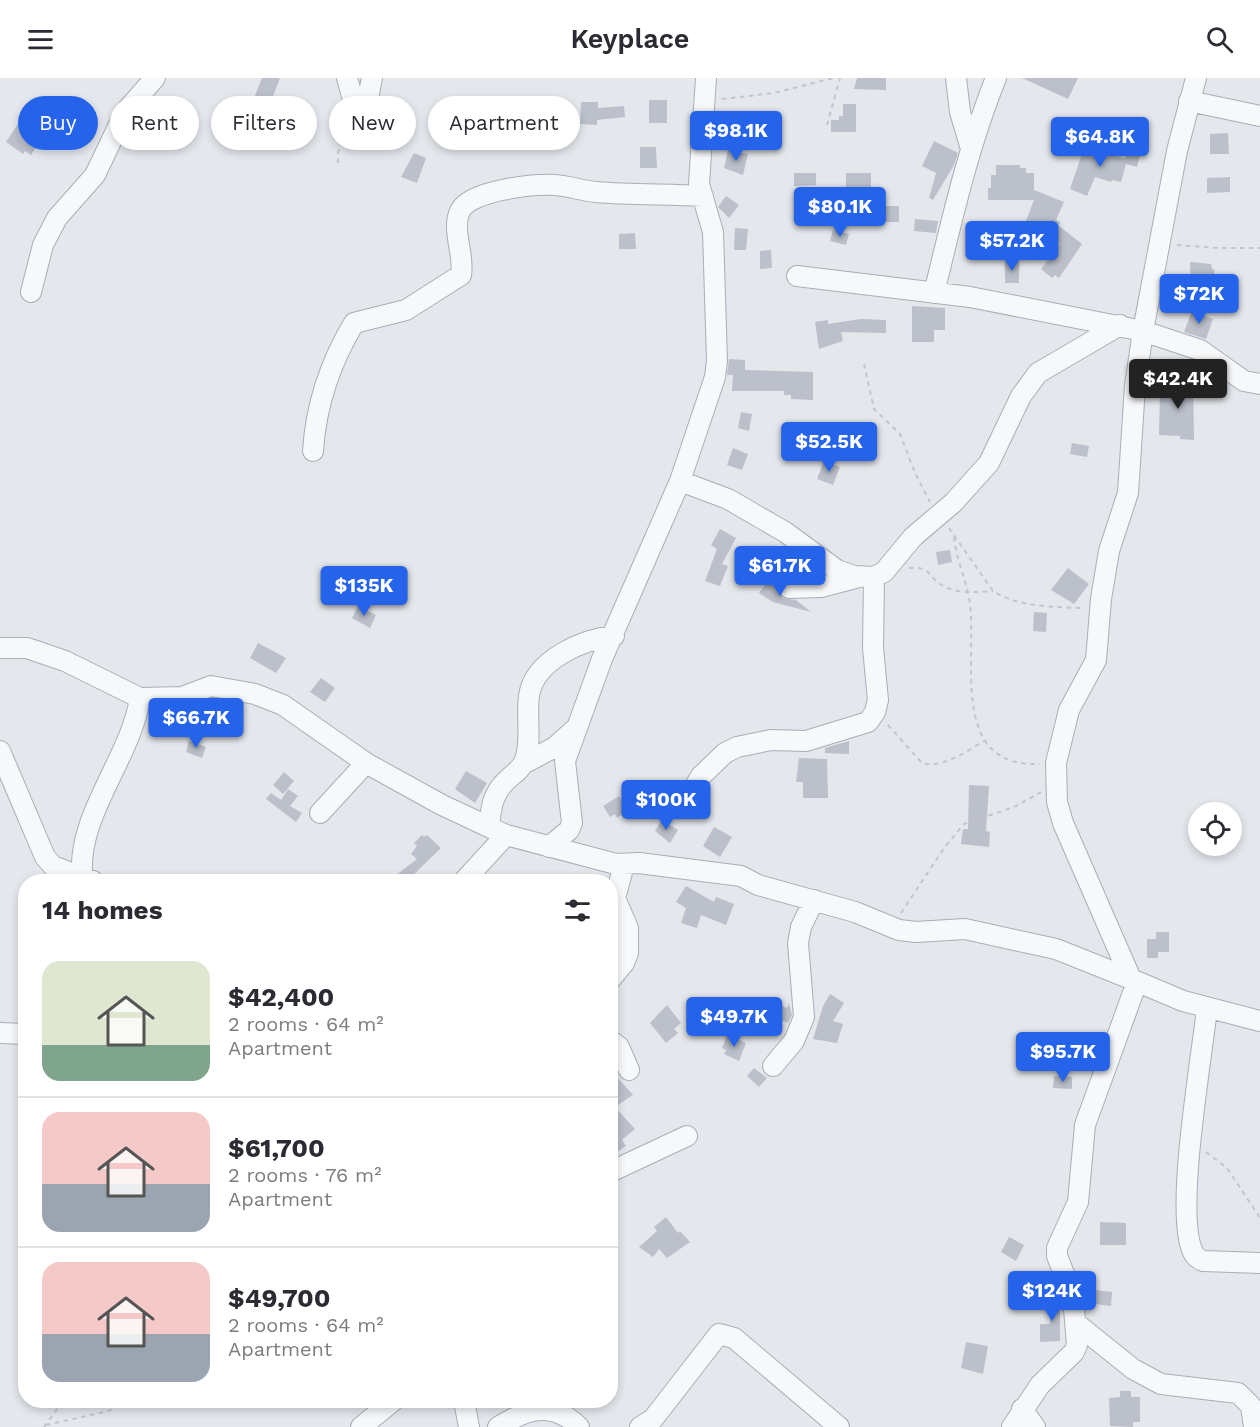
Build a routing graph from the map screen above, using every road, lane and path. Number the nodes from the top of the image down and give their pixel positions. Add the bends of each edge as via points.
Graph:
1 (154, 78) edge
2 (346, 78) edge
3 (372, 78) edge
4 (833, 78) edge
5 (840, 78) edge
6 (956, 78) edge
7 (996, 78) edge
8 (1196, 78) edge
9 (705, 87) edge
10 (352, 96) edge
11 (368, 96) edge
12 (1190, 101) junction
13 (1260, 116) edge
14 (827, 125) dead end
15 (971, 149) junction
16 (340, 150) edge
17 (338, 163) dead end
18 (703, 196) junction
19 (1159, 242) junction
20 (1260, 248) edge
21 (797, 276) dead end
22 (31, 292) dead end
23 (934, 293) junction
24 (1120, 325) junction
25 (1143, 331) junction
26 (1260, 384) edge
27 (313, 451) dead end
28 (680, 481) junction
29 (953, 534) dead end
30 (872, 575) junction
31 (789, 588) dead end
32 (967, 591) junction
33 (993, 591) dead end
34 (614, 636) junction
35 (0, 648) edge
36 (140, 698) junction
37 (875, 712) junction
38 (575, 729) junction
39 (984, 741) junction
40 (0, 752) edge
41 (366, 763) junction
42 (523, 764) junction
43 (1056, 773) junction
44 (695, 786) dead end
45 (320, 813) dead end
46 (497, 831) junction
47 (549, 847) junction
48 (624, 865) junction
49 (71, 874) edge
50 (87, 874) edge
51 (468, 874) edge
52 (618, 887) edge
53 (814, 900) junction
54 (618, 905) edge
55 (893, 928) junction
56 (618, 970) edge
57 (1134, 981) junction
58 (1207, 1008) junction
59 (1260, 1021) edge
60 (0, 1033) edge
61 (18, 1034) edge
62 (618, 1046) edge
63 (773, 1066) dead end
64 (629, 1070) dead end
65 (687, 1136) dead end
66 (1192, 1136) junction
67 (618, 1168) edge
68 (1260, 1218) edge
69 (1260, 1263) edge
70 (1077, 1324) junction
71 (58, 1408) edge
72 (114, 1408) edge
73 (384, 1408) edge
74 (465, 1408) edge
75 (1022, 1409) junction
76 (45, 1426) edge
77 (361, 1427) edge
78 (469, 1427) edge
79 (498, 1427) edge
80 (579, 1427) edge
81 (640, 1427) edge
82 (839, 1427) edge
83 (1012, 1427) edge
84 (1035, 1427) edge
85 (1254, 1427) edge

1 - 22 street via 125,112 95,175 57,218 43,245
2 - 10 street
3 - 11 street
4 - 9 path via 774,93 724,99
5 - 14 path
6 - 15 street via 960,112
7 - 15 street
8 - 12 street
9 - 18 street via 699,173
12 - 13 street
12 - 19 street
15 - 23 street
16 - 17 path
18 - 27 street via 595,192 533,184 469,201 460,210 457,223 461,275 406,310 354,322 333,360 318,407
18 - 28 street via 713,232 717,361
19 - 20 path
19 - 25 street
21 - 23 street
23 - 24 street
24 - 25 street
24 - 30 street via 1038,373 1021,396 989,463 953,503
25 - 26 street via 1200,350 1244,381
25 - 43 street via 1128,493 1109,551 1096,660 1069,710
28 - 30 street via 728,499 785,532 837,570
28 - 34 street
29 - 32 path via 958,567
30 - 31 street via 837,584
30 - 32 path via 926,569 947,588
30 - 37 street via 878,700
32 - 33 path
32 - 39 path via 970,683
34 - 38 street
34 - 42 street via 576,646 540,671 529,694 528,744
35 - 36 street via 27,648 65,661
36 - 41 street via 182,697 211,686 255,694 283,705
36 - 50 street via 137,720 85,841
37 - 39 path via 928,765 948,760
37 - 44 street via 868,722 806,741 771,740 737,747 725,753
38 - 42 street via 555,747
38 - 47 street via 564,765 572,823 564,836
39 - 43 path via 992,752 1007,761
40 - 49 street via 45,857 53,866
41 - 45 street
41 - 46 street
42 - 46 street via 491,801
43 - 55 path via 1033,798 964,824
43 - 57 street via 1063,823
46 - 47 street
46 - 51 street
47 - 48 street
48 - 52 street
48 - 53 street via 639,863 727,873
53 - 55 street
53 - 63 street via 798,943 804,1017 794,1041
54 - 56 street via 628,928 627,953
55 - 57 street via 982,932 1056,949
57 - 58 street
57 - 70 street via 1085,1125 1078,1202 1057,1248 1073,1296
58 - 59 street
58 - 66 street
60 - 61 street
62 - 64 street
65 - 67 street
66 - 68 path via 1227,1168
66 - 69 street via 1187,1187 1192,1251 1210,1263
70 - 75 street via 1074,1352
70 - 85 street via 1133,1369 1161,1384 1238,1393 1251,1406
71 - 76 path
72 - 76 path
73 - 77 street
74 - 78 street
75 - 83 street
75 - 84 street
79 - 80 street via 536,1410 569,1417
81 - 82 street via 653,1419 719,1334 734,1338

